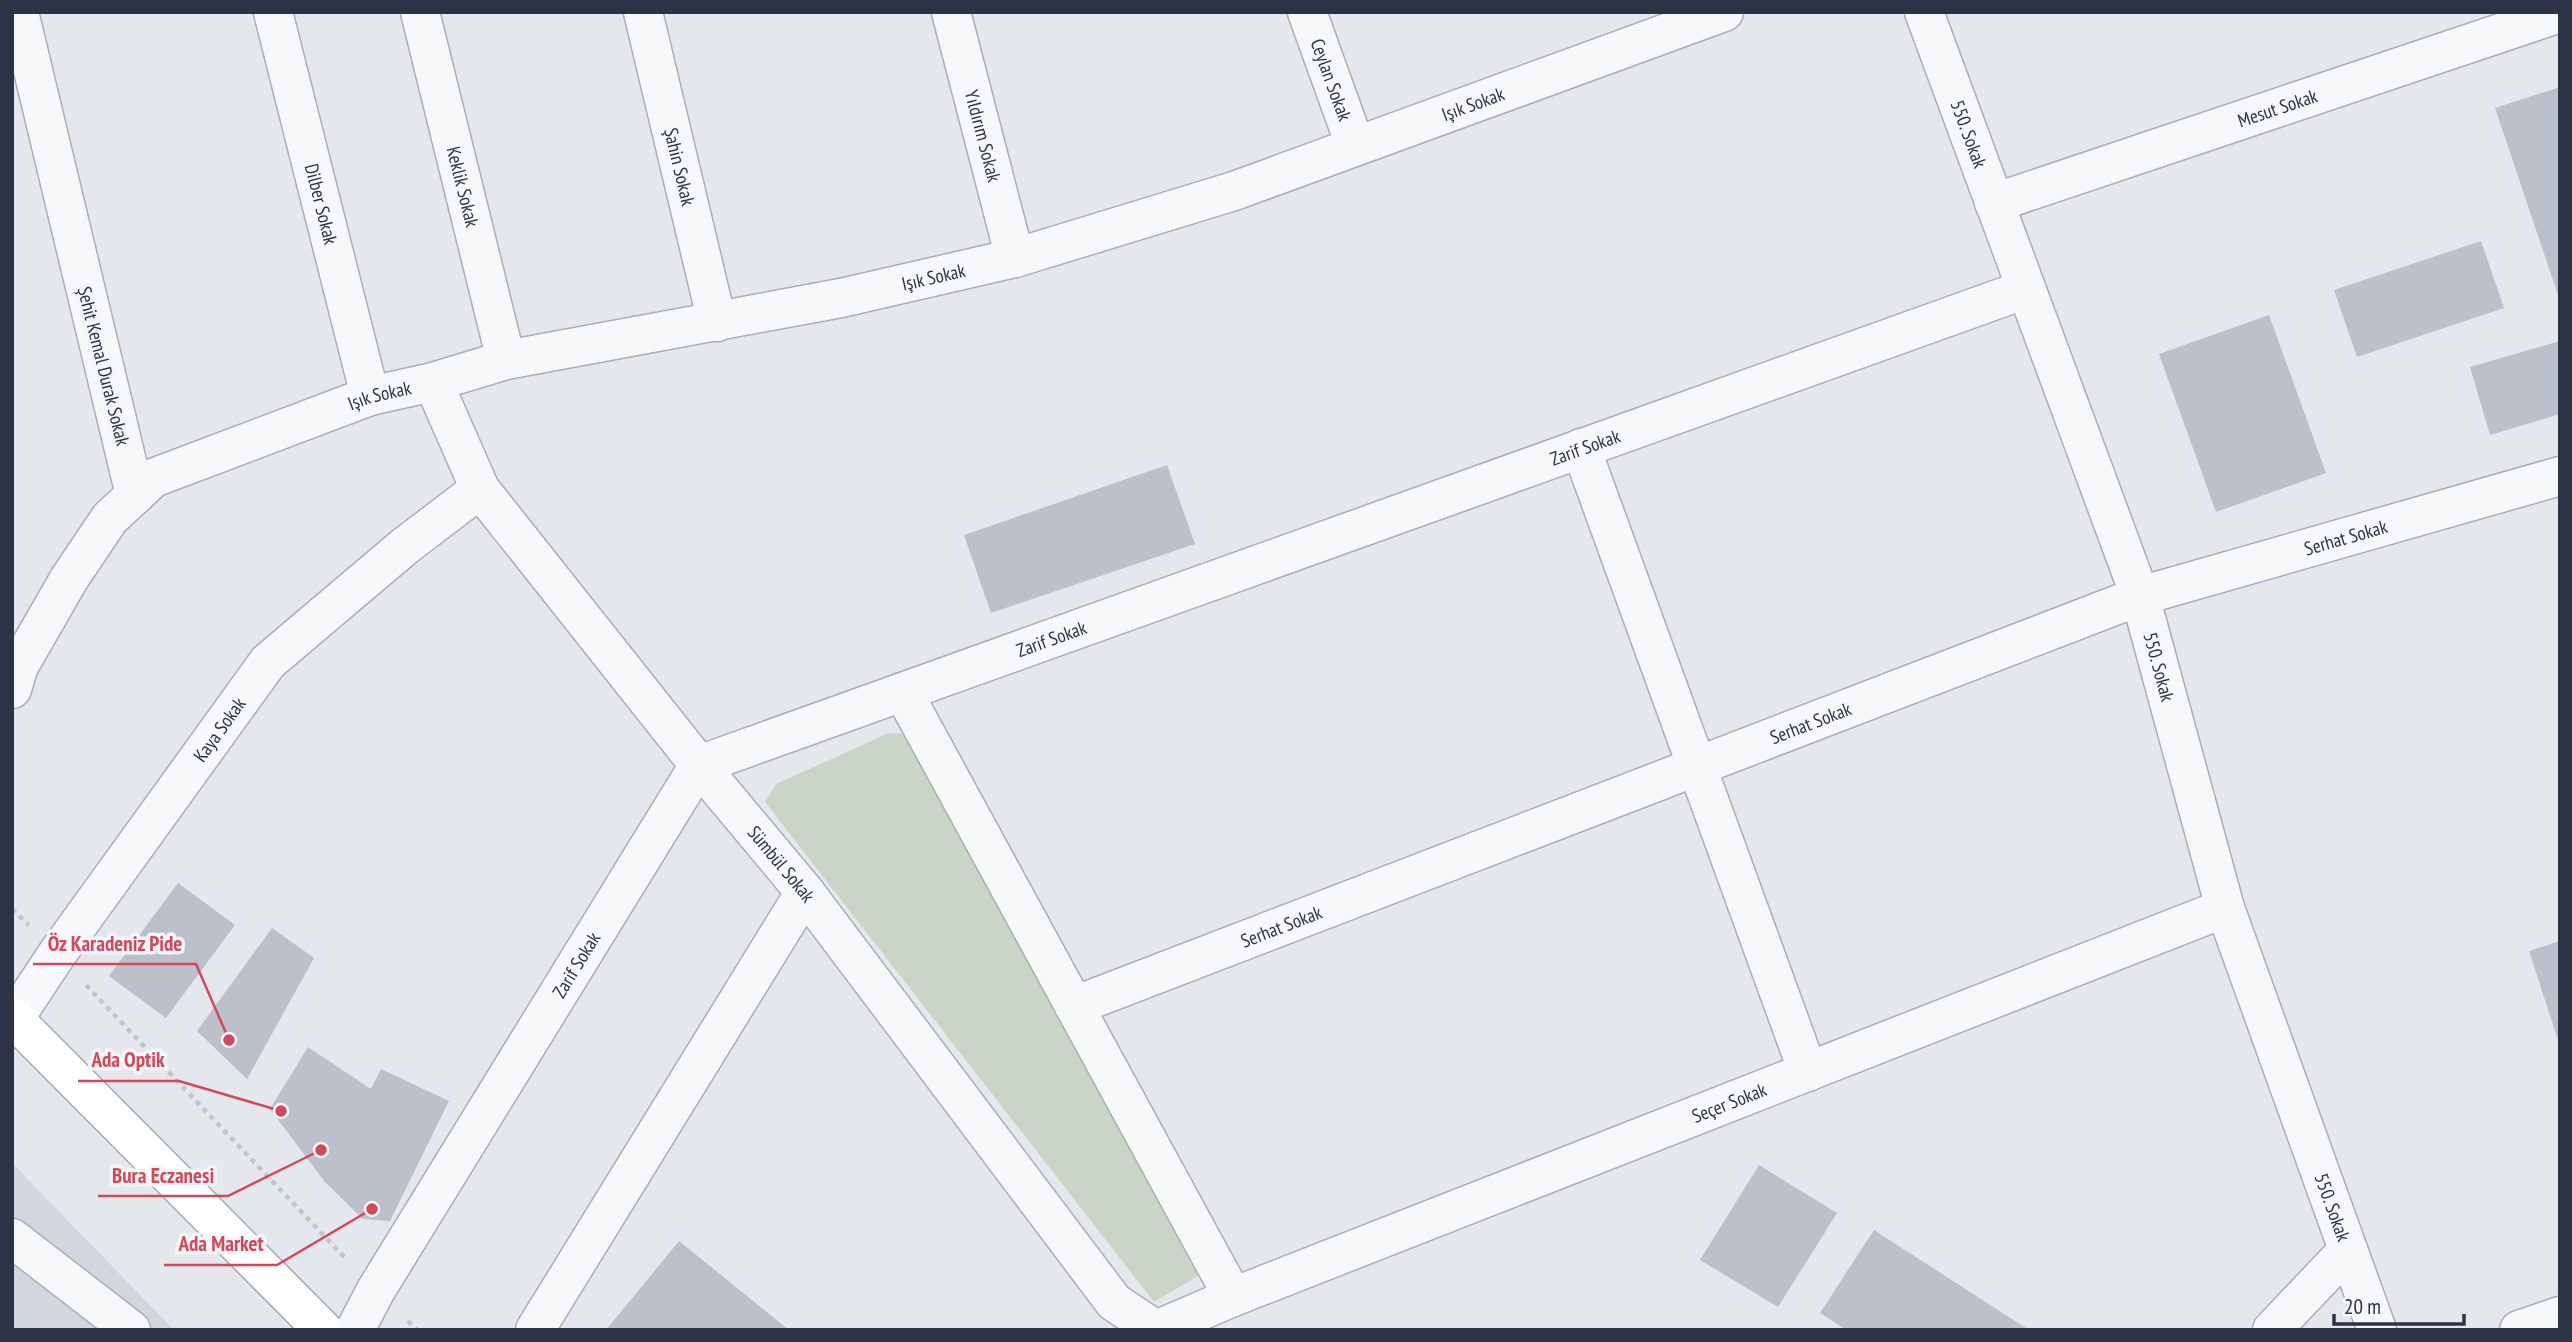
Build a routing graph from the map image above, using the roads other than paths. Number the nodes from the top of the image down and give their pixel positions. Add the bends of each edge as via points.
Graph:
1 (19, 12) edge
2 (273, 12) edge
3 (420, 12) edge
4 (643, 12) edge
5 (951, 12) edge
6 (1307, 12) edge
7 (1724, 12) edge
8 (1924, 12) edge
9 (2560, 13) edge
10 (1682, 19) edge
11 (1355, 145) junction
12 (1994, 203) junction
13 (1015, 258) junction
14 (2026, 289) junction
15 (717, 322) junction
16 (506, 360) junction
17 (433, 382) junction
18 (370, 396) junction
19 (1581, 448) junction
20 (2560, 477) edge
21 (480, 489) junction
22 (135, 495) junction
23 (2140, 596) junction
24 (12, 689) edge
25 (903, 692) junction
26 (699, 765) junction
27 (1697, 765) junction
28 (805, 892) junction
29 (2225, 908) junction
30 (1074, 1006) junction
31 (13, 1018) edge
32 (1808, 1072) junction
33 (12, 1238) edge
34 (2347, 1251) junction
35 (1233, 1297) junction
36 (2560, 1316) edge
37 (131, 1330) edge
38 (323, 1330) edge
39 (355, 1330) edge
40 (535, 1330) edge
41 (1156, 1330) edge
42 (2272, 1330) edge
43 (2377, 1330) edge
44 (2519, 1330) edge

1 - 22 street, Şehit Kemal Durak Sokak
2 - 18 street, Dilber Sokak
3 - 16 street, Keklik Sokak
4 - 15 street, Şahin Sokak
5 - 13 street, Yıldırım Sokak
6 - 11 street, Ceylan Sokak
7 - 10 street, Işık Sokak
8 - 12 street, 550. Sokak
9 - 12 street, Mesut Sokak
10 - 11 street, Işık Sokak
11 - 13 street, Işık Sokak via 1234,191
12 - 14 street, 550. Sokak
13 - 15 street, Işık Sokak
14 - 19 street, Zarif Sokak
14 - 23 street, 550. Sokak
15 - 16 street, Işık Sokak
16 - 17 street, Işık Sokak
17 - 18 street, Işık Sokak
17 - 21 street, Sümbül Sokak
18 - 22 street, Işık Sokak via 153,478
19 - 25 street, Zarif Sokak
19 - 27 street
20 - 23 street, Serhat Sokak
21 - 26 street, Sümbül Sokak
21 - 31 street, Kaya Sokak via 268,662
22 - 24 street via 110,518 69,579 19,666
23 - 27 street, Serhat Sokak
23 - 29 street, 550. Sokak
25 - 26 street, Zarif Sokak
25 - 30 street
26 - 28 street, Sümbül Sokak
26 - 39 street, Zarif Sokak
27 - 30 street, Serhat Sokak
27 - 32 street
28 - 40 street
28 - 41 street, Sümbül Sokak via 1114,1302
29 - 32 street, Seçer Sokak
29 - 34 street, 550. Sokak
30 - 35 street
31 - 38 main road
32 - 35 street, Seçer Sokak
33 - 37 street
34 - 42 street
34 - 43 street, 550. Sokak
35 - 41 street, Seçer Sokak
36 - 44 street

